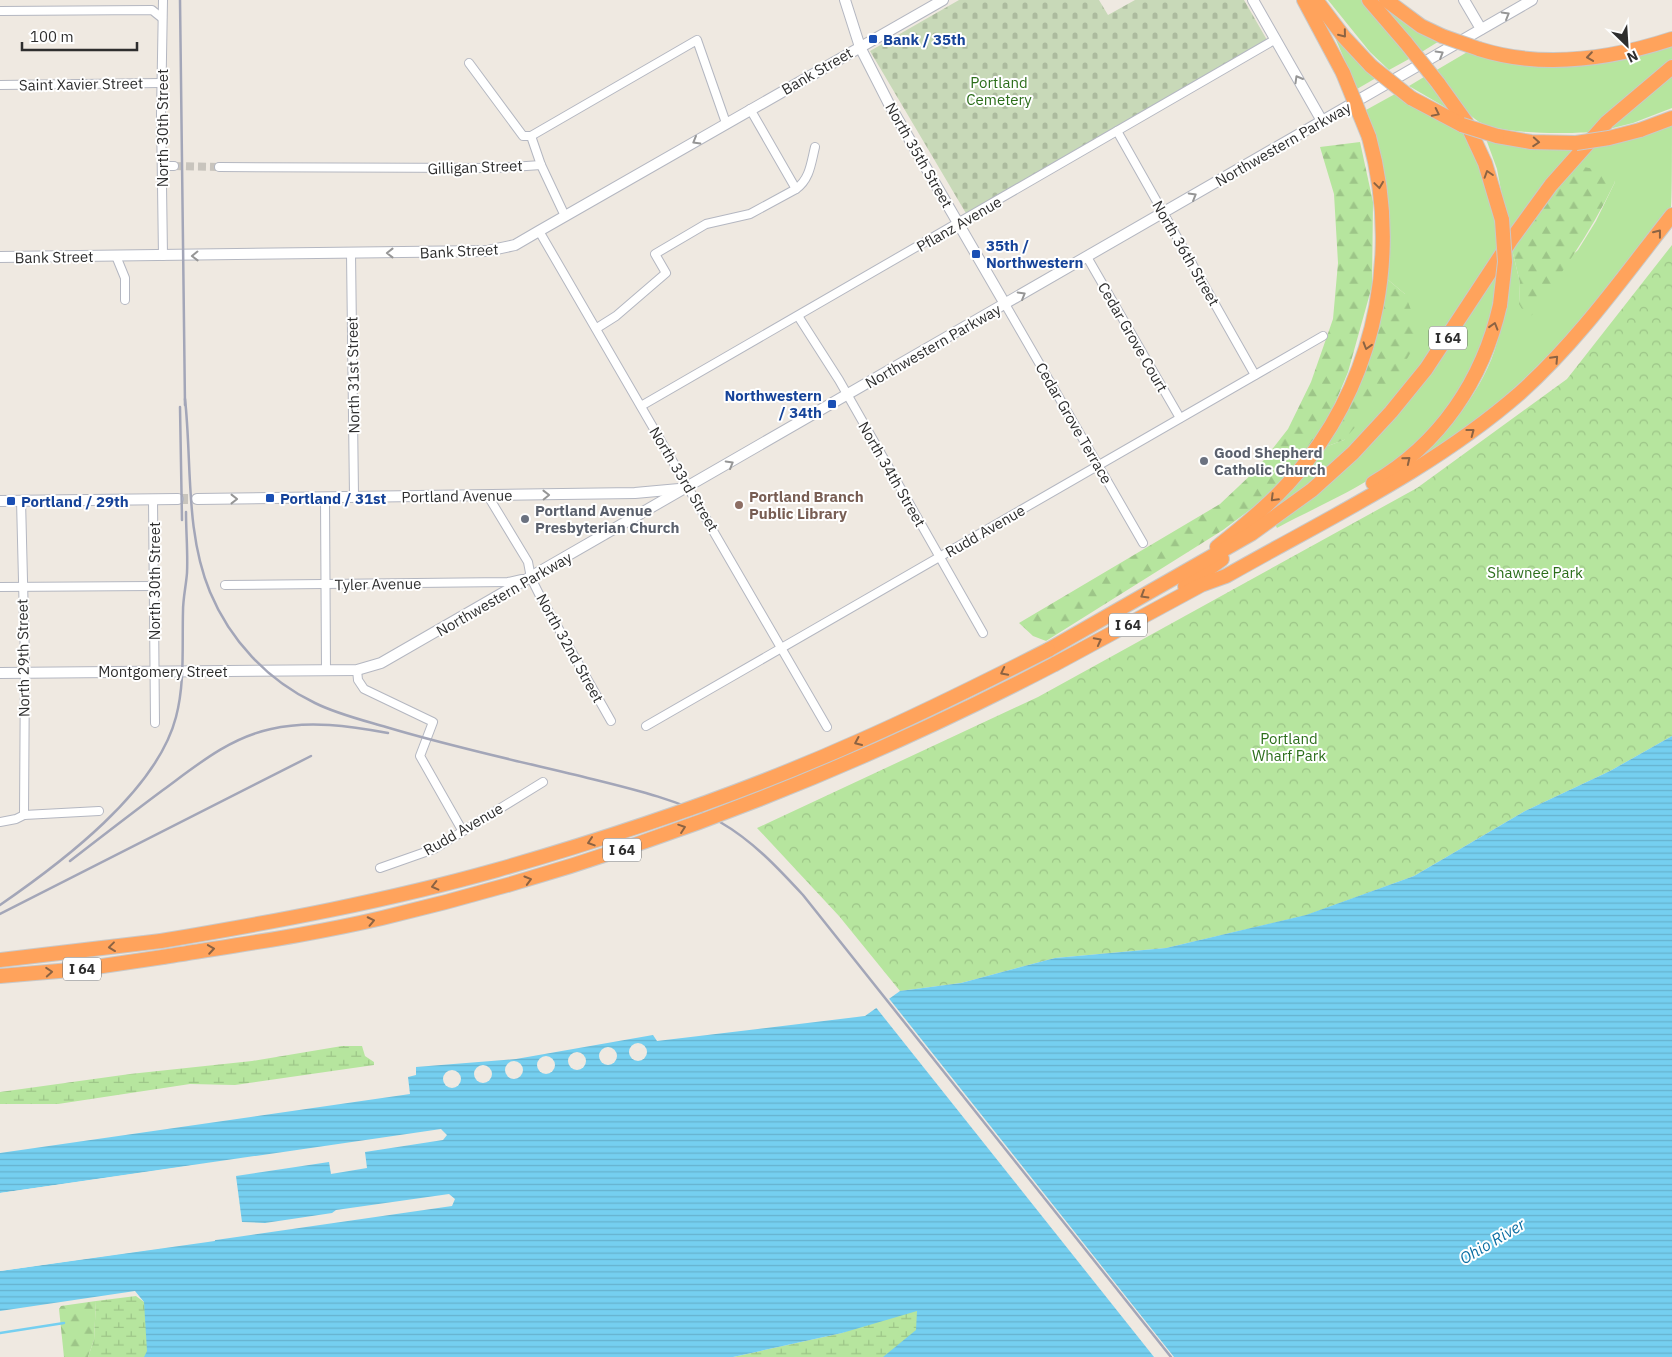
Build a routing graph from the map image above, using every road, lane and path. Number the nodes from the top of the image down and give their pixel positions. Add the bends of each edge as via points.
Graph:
1 (163, 0) edge
2 (845, 0) edge
3 (943, 0) edge
4 (1253, 0) edge
5 (1304, 0) edge
6 (1316, 0) edge
7 (1369, 0) edge
8 (1386, 0) edge
9 (1464, 0) edge
10 (1532, 0) edge
11 (0, 11) edge
12 (162, 18) junction
13 (1481, 29) junction
14 (1276, 39) junction
15 (1672, 39) edge
16 (860, 47) junction
17 (469, 63) dead end
18 (1672, 67) edge
19 (1672, 72) edge
20 (161, 83) junction
21 (0, 85) edge
22 (750, 109) junction
23 (1672, 118) edge
24 (1322, 121) junction
25 (726, 123) junction
26 (1117, 131) junction
27 (532, 136) junction
28 (815, 147) dead end
29 (541, 165) junction
30 (162, 166) junction
31 (174, 166) tunnel mouth
32 (219, 167) tunnel mouth
33 (796, 189) junction
34 (1163, 213) junction
35 (1672, 215) edge
36 (565, 216) junction
37 (959, 224) junction
38 (539, 231) junction
39 (351, 253) junction
40 (116, 256) junction
41 (163, 256) junction
42 (0, 257) edge
43 (1087, 257) junction
44 (125, 300) dead end
45 (1005, 304) junction
46 (798, 316) junction
47 (597, 328) junction
48 (1323, 336) dead end
49 (1256, 375) junction
50 (848, 395) junction
51 (642, 406) junction
52 (1180, 418) junction
53 (1098, 465) junction
54 (687, 487) junction
55 (354, 496) junction
56 (488, 496) junction
57 (325, 497) junction
58 (178, 498) tunnel mouth
59 (153, 499) junction
60 (198, 499) tunnel mouth
61 (22, 500) junction
62 (0, 501) edge
63 (1143, 543) dead end
64 (939, 557) junction
65 (1186, 570) junction
66 (531, 578) junction
67 (326, 584) junction
68 (224, 585) dead end
69 (1201, 585) junction
70 (154, 586) junction
71 (0, 587) edge
72 (22, 587) junction
73 (1144, 616) junction
74 (983, 633) dead end
75 (782, 648) junction
76 (326, 670) junction
77 (357, 670) junction
78 (154, 672) junction
79 (0, 673) edge
80 (26, 673) junction
81 (610, 720) dead end
82 (155, 723) dead end
83 (646, 726) dead end
84 (827, 727) dead end
85 (543, 782) dead end
86 (99, 811) dead end
87 (24, 814) junction
88 (0, 822) edge
89 (462, 830) junction
90 (380, 868) dead end
91 (0, 960) edge
92 (0, 976) edge

1 - 12 street, North 30th Street
2 - 16 street, North 35th Street
3 - 16 street, Bank Street
4 - 14 street
5 -> 65 highway, bridge via 1344,73 1369,137 1380,193 1383,256 1376,312 1355,379 1324,438 1294,477 1250,520
6 -> 23 highway, bridge via 1371,66 1411,98 1462,125 1531,142 1576,143 1640,130
69 -> 7 highway, bridge via 1214,573 1376,481 1420,449 1448,418 1471,382 1489,344 1500,305 1504,262 1502,220 1485,163 1466,122
15 -> 8 highway, bridge via 1622,53 1585,58 1513,57 1442,36
9 - 13 street
13 -> 10 street, Northwestern Parkway
11 - 12 street via 152,10
12 - 20 street, North 30th Street
24 -> 13 street, Northwestern Parkway
24 -> 14 street
14 - 26 street, Pflanz Avenue
16 - 22 street, Bank Street
16 - 37 street, North 35th Street via 889,104
17 - 27 street via 523,136
18 - 65 highway, I 64 via 1607,122 1551,185 1430,363 1364,442 1286,510 1236,544
19 - 73 highway via 1616,120 1558,182 1414,392 1360,452 1316,492
20 - 21 street, Saint Xavier Street
20 - 30 street, North 30th Street
22 - 25 street, Bank Street
22 - 33 street
34 -> 24 street, Northwestern Parkway
25 - 27 street, Gilligan Street via 697,40
25 -> 36 street, Bank Street
26 - 34 street, North 36th Street
26 - 37 street, Pflanz Avenue
27 - 29 street, Gilligan Street
28 - 33 street via 806,179
29 - 32 street, Gilligan Street via 486,168
29 - 36 street
30 - 31 street
30 - 41 street, North 30th Street
33 - 47 street via 750,214 706,224 655,254 666,274
34 - 43 street, Northwestern Parkway
34 - 49 street, North 36th Street
69 -> 35 highway, I 64 via 1226,576 1420,466 1489,419 1560,354
36 - 38 street, Bank Street
37 - 45 street, North 35th Street
37 - 46 street, Pflanz Avenue
38 -> 39 street, Bank Street via 515,245 487,251
38 - 47 street, North 33rd Street
39 -> 41 street, Bank Street
39 - 55 street, North 31st Street
40 - 41 street, Bank Street
40 - 42 street, Bank Street
40 - 44 street via 125,278
45 -> 43 street, Northwestern Parkway
43 - 52 street, Cedar Grove Court
45 - 50 street, Northwestern Parkway
45 - 53 street, Cedar Grove Terrace
46 - 50 street, North 34th Street
46 - 51 street, Pflanz Avenue
47 - 51 street, North 33rd Street
48 - 49 street, Rudd Avenue
49 - 52 street, Rudd Avenue
54 -> 50 street, Northwestern Parkway
50 - 64 street, North 34th Street
51 - 54 street, North 33rd Street
52 - 53 street, Rudd Avenue
53 - 63 street, Cedar Grove Terrace
53 - 64 street, Rudd Avenue
56 -> 54 street, Portland Avenue via 656,493
54 - 66 street, Northwestern Parkway
54 - 75 street, North 33rd Street
55 - 56 street, Portland Avenue
55 - 57 street, Portland Avenue
56 - 66 street, North 32nd Street via 528,562
60 -> 57 street, Portland Avenue
57 - 67 street
58 - 59 street
59 - 61 street
59 - 70 street, North 30th Street
61 - 62 street
61 - 72 street, North 29th Street
64 - 74 street, North 34th Street
64 - 75 street, Rudd Avenue
65 -> 91 highway, I 64, bridge via 1048,650 856,743 730,794 622,832 497,870 298,917 161,941
66 - 67 street, Tyler Avenue via 508,582
66 - 77 street, Northwestern Parkway via 398,655
66 - 81 street, North 32nd Street
67 - 68 street, Tyler Avenue
67 - 76 street
69 - 73 highway, I 64
70 - 72 street
70 - 78 street, North 30th Street
71 - 72 street
72 - 80 street, North 29th Street
92 -> 73 highway, I 64, bridge via 82,969 163,957 382,918 490,891 614,853 768,798 932,726
75 - 83 street, Rudd Avenue
75 - 84 street, North 33rd Street
76 - 77 street, Northwestern Parkway
76 - 78 street, Montgomery Street
77 - 89 street via 358,680 364,689 433,722 420,756
78 - 80 street, Montgomery Street
78 - 82 street, North 30th Street
79 - 80 street, Montgomery Street
80 - 87 street, North 29th Street
85 - 89 street, Rudd Avenue
86 - 87 street
87 - 88 street
89 - 90 street, Rudd Avenue via 434,849

